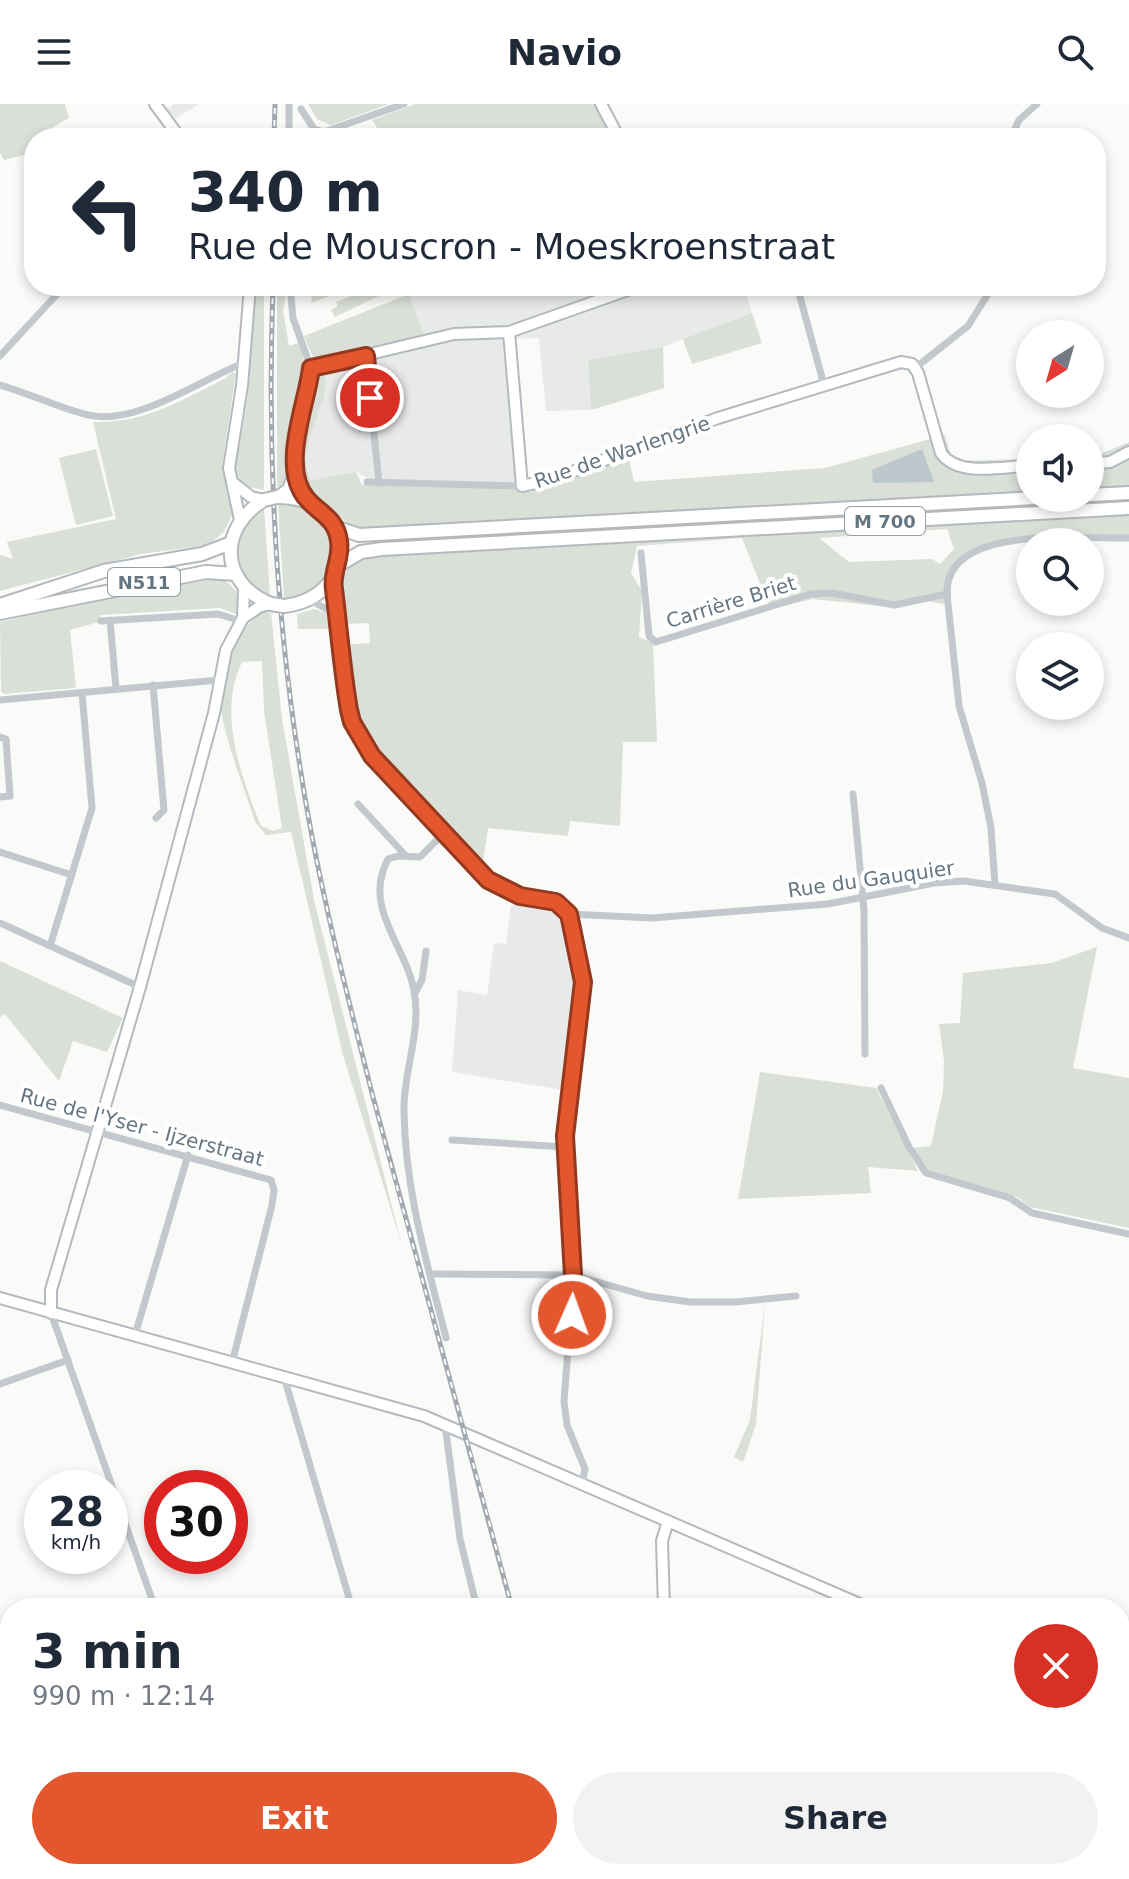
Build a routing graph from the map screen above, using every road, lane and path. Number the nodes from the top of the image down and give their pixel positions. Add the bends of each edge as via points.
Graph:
1 (155, 104) edge
2 (289, 104) edge
3 (404, 104) edge
4 (601, 104) edge
5 (1037, 104) edge
6 (301, 109) dead end
7 (169, 128) edge
8 (289, 128) edge
9 (313, 128) edge
10 (335, 128) edge
11 (614, 128) edge
12 (1015, 128) edge
13 (55, 296) edge
14 (249, 296) edge
15 (291, 296) edge
16 (611, 296) edge
17 (800, 296) edge
18 (987, 296) edge
19 (509, 332) junction
20 (0, 356) edge
21 (366, 356) junction
22 (244, 363) junction
23 (311, 368) junction
24 (915, 368) junction
25 (0, 385) edge
26 (824, 385) junction
27 (1129, 452) edge
28 (1104, 463) edge
29 (1016, 466) edge
30 (296, 467) junction
31 (231, 482) junction
32 (367, 482) dead end
33 (379, 483) junction
34 (522, 486) junction
35 (1129, 493) edge
36 (1104, 494) edge
37 (277, 497) junction
38 (1016, 499) edge
39 (264, 500) junction
40 (308, 500) junction
41 (1129, 508) edge
42 (240, 520) junction
43 (335, 527) junction
44 (1129, 538) edge
45 (231, 543) junction
46 (641, 553) dead end
47 (336, 571) junction
48 (236, 574) junction
49 (244, 587) junction
50 (947, 594) junction
51 (310, 600) junction
52 (271, 604) junction
53 (0, 605) edge
54 (0, 613) edge
55 (242, 620) junction
56 (336, 628) junction
57 (219, 680) junction
58 (153, 685) junction
59 (116, 689) junction
60 (82, 693) junction
61 (0, 700) edge
62 (0, 737) edge
63 (853, 794) dead end
64 (0, 797) edge
65 (358, 804) dead end
66 (156, 818) dead end
67 (444, 833) junction
68 (0, 852) edge
69 (406, 856) junction
70 (72, 875) junction
71 (995, 885) junction
72 (862, 898) junction
73 (569, 914) junction
74 (0, 923) edge
75 (1129, 938) edge
76 (50, 946) junction
77 (426, 951) dead end
78 (140, 987) junction
79 (415, 993) junction
80 (865, 1054) dead end
81 (881, 1088) dead end
82 (0, 1105) edge
83 (97, 1132) junction
84 (452, 1140) dead end
85 (565, 1147) junction
86 (188, 1155) junction
87 (1129, 1234) edge
88 (430, 1274) junction
89 (573, 1275) junction
90 (796, 1296) dead end
91 (0, 1298) edge
92 (51, 1313) junction
93 (135, 1335) junction
94 (446, 1338) dead end
95 (68, 1360) junction
96 (232, 1363) junction
97 (284, 1377) junction
98 (0, 1384) edge
99 (445, 1424) junction
100 (582, 1484) junction
101 (668, 1521) junction
102 (151, 1598) edge
103 (349, 1598) edge
104 (475, 1598) edge
105 (664, 1598) edge
106 (846, 1598) edge

1 - 7 main road
2 - 8 street
3 - 10 street
4 - 11 main road
5 - 12 street
6 - 9 street
13 - 20 street
14 - 22 main road
15 - 23 street
16 - 19 main road
17 - 26 street
18 - 24 street via 968,326
19 - 21 main road via 454,334
19 - 34 main road
21 - 23 main road
21 - 33 street
22 - 25 street via 160,402 114,416 90,415
22 - 31 main road
23 - 30 main road
24 - 26 main road, Rue de Warlengrie via 895,363
24 - 29 main road via 947,461 966,468
26 - 34 main road, Rue de Warlengrie
27 - 28 main road
30 - 37 main road via 288,489
30 - 40 main road
31 - 39 main road
31 - 42 main road
32 - 33 street, Rue de Warlengrie
33 - 34 street, Rue de Warlengrie
35 - 36 highway
37 - 39 highway, bridge
37 - 40 highway
38 - 43 highway, M 700 via 359,535
39 - 42 highway
40 - 43 highway
41 - 47 highway, M 700 via 368,550
42 - 45 highway
43 - 47 highway via 340,545
44 - 50 street via 988,544 956,564
45 - 48 highway
45 - 53 highway, N511 via 202,554 104,571
46 - 50 street, Carrière Briet via 649,636 656,642 811,594 894,605
47 - 51 highway
47 - 56 street
48 - 49 highway
48 - 54 highway, N511 via 206,572
49 - 52 highway
49 - 55 main road
50 - 71 street via 959,706 982,783
51 - 52 highway, bridge
51 - 56 street via 332,612
52 - 55 main road
55 - 57 main road via 226,650
55 - 59 street via 218,614 106,620
56 - 67 street via 352,722 372,756
57 - 58 street
57 - 78 main road
58 - 59 street
58 - 66 street via 164,810
59 - 60 street
60 - 61 street
60 - 70 street via 92,808
62 - 64 street via 6,739 10,796
63 - 72 street
65 - 69 street
67 - 69 street via 420,857
67 - 73 street via 493,884 520,896 556,902
68 - 70 street
69 - 79 street via 388,859 379,895
70 - 76 street
71 - 72 street, Rue du Gauquier via 945,882
71 - 75 street, Rue du Gauquier via 1059,896 1102,928
72 - 73 street, Rue du Gauquier via 652,918
72 - 80 street
73 - 85 street via 583,982
74 - 76 street
76 - 78 street
77 - 79 street
78 - 83 main road
79 - 88 street via 404,1112 412,1202
81 - 87 street via 926,1173 1010,1198 1041,1215
82 - 83 street, Rue de l'Yser - Ijzerstraat
83 - 86 street, Rue de l'Yser - Ijzerstraat
83 - 92 main road via 51,1290
84 - 85 street
85 - 89 street
86 - 93 street
86 - 96 street, Rue de l'Yser - Ijzerstraat via 273,1183
88 - 89 street
88 - 94 street
89 - 90 street via 676,1301
89 - 100 street via 564,1401 567,1425 585,1469
91 - 92 main road
92 - 93 main road
92 - 95 street
93 - 96 main road
95 - 98 street
95 - 102 street
96 - 97 main road
97 - 99 main road
97 - 103 street
99 - 100 main road
99 - 104 street via 460,1539
100 - 101 main road
101 - 105 main road via 662,1537
101 - 106 main road

